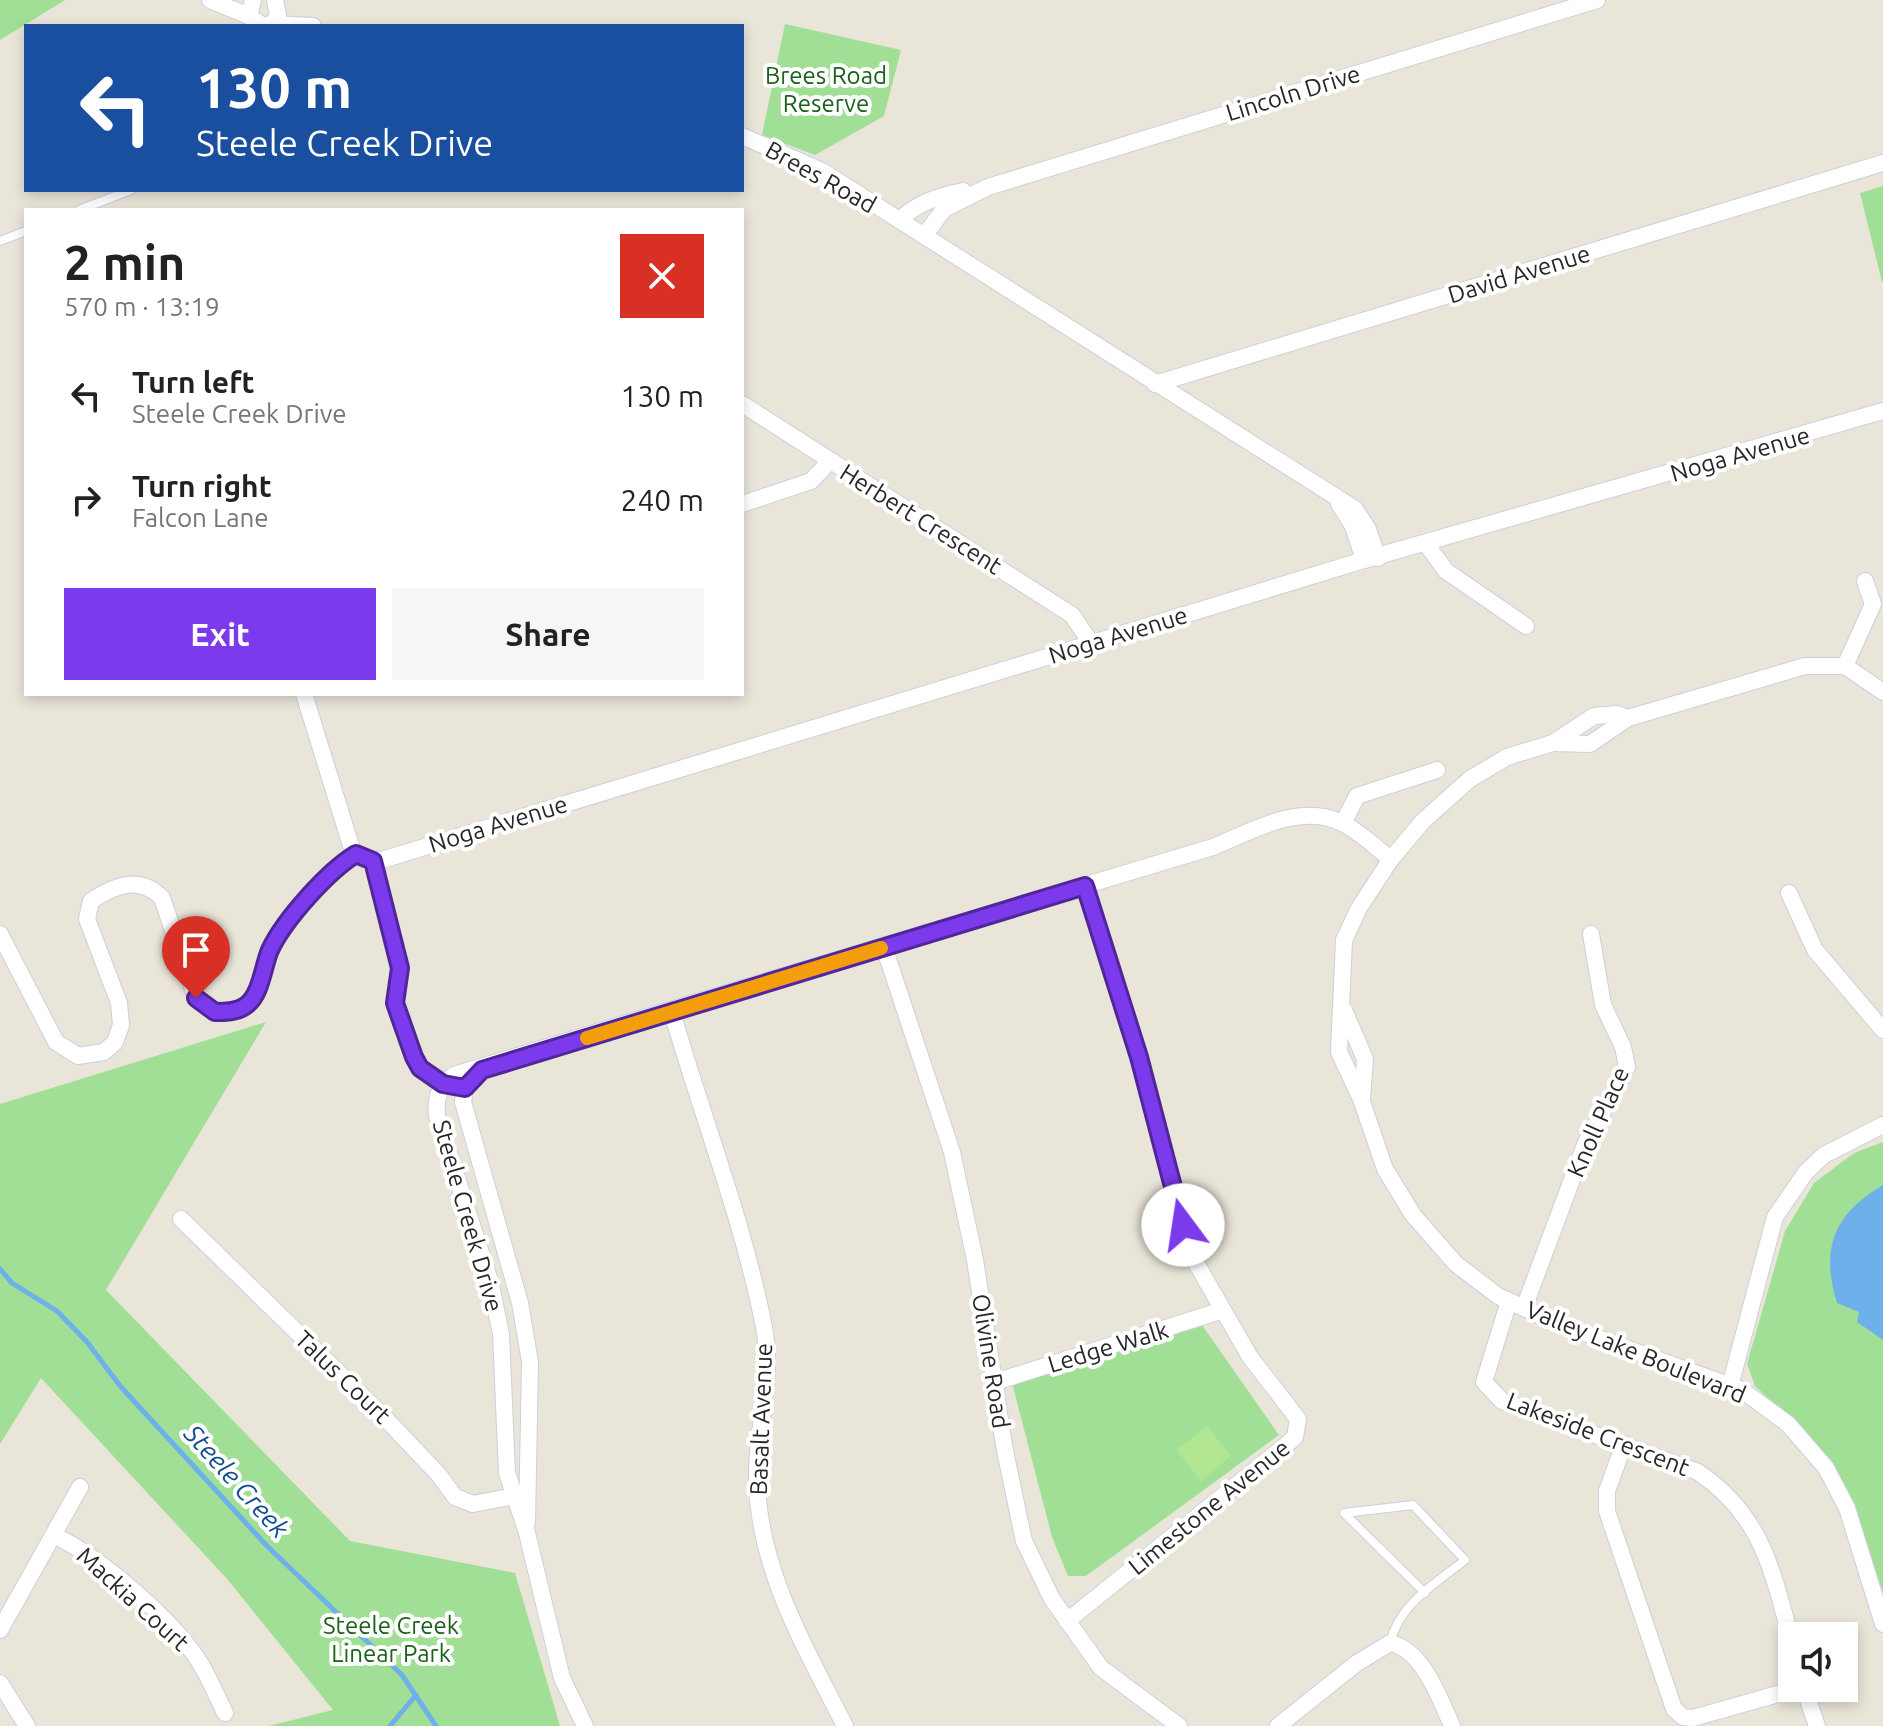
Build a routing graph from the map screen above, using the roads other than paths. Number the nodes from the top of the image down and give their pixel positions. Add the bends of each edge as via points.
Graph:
1 (211, 0) edge
2 (1597, 0) edge
3 (277, 3) edge
4 (255, 17) edge
5 (301, 24) edge
6 (307, 24) edge
7 (744, 137) edge
8 (1883, 163) edge
9 (988, 187) junction
10 (126, 192) edge
11 (84, 208) edge
12 (899, 220) junction
13 (24, 232) edge
14 (924, 236) junction
15 (0, 241) edge
16 (1155, 384) junction
17 (744, 405) edge
18 (1883, 411) edge
19 (830, 461) junction
20 (744, 503) edge
21 (1427, 545) junction
22 (1371, 559) junction
23 (1865, 581) dead end
24 (1526, 626) dead end
25 (1091, 643) junction
26 (1845, 666) junction
27 (1883, 692) edge
28 (305, 696) edge
29 (1628, 718) junction
30 (1553, 743) junction
31 (1437, 770) dead end
32 (1343, 823) junction
33 (356, 854) junction
34 (1391, 859) junction
35 (373, 861) junction
36 (1085, 886) junction
37 (1789, 893) dead end
38 (0, 934) edge
39 (1591, 934) dead end
40 (884, 947) junction
41 (672, 1012) junction
42 (1883, 1030) edge
43 (482, 1070) junction
44 (443, 1084) junction
45 (465, 1088) junction
46 (1883, 1125) edge
47 (181, 1219) dead end
48 (1516, 1304) junction
49 (1220, 1311) junction
50 (995, 1382) junction
51 (1730, 1386) junction
52 (1624, 1444) junction
53 (80, 1487) dead end
54 (514, 1496) junction
55 (527, 1533) junction
56 (55, 1536) junction
57 (1425, 1593) junction
58 (1067, 1621) junction
59 (1786, 1622) edge
60 (1883, 1624) edge
61 (0, 1630) edge
62 (1390, 1643) junction
63 (824, 1681) junction
64 (0, 1683) edge
65 (1778, 1695) edge
66 (1808, 1702) edge
67 (225, 1713) dead end
68 (27, 1726) edge
69 (585, 1726) edge
70 (845, 1726) edge
71 (857, 1726) edge
72 (1179, 1726) edge
73 (1278, 1726) edge
74 (1452, 1726) edge
75 (1817, 1726) edge

1 - 4 street
2 - 9 street, Lincoln Drive
3 - 4 street via 278,16
3 - 6 street
4 - 5 street
7 - 12 street, Brees Road via 806,162
8 - 16 street, David Avenue
9 - 12 street, Lincoln Drive via 932,198
9 - 14 street, Lincoln Drive via 944,209
10 - 11 lane
12 - 14 street
13 - 15 lane
14 - 16 street
16 - 22 street via 1355,509 1368,529
17 - 19 street, Herbert Crescent
18 - 21 street, Noga Avenue
19 - 20 street via 811,481
19 - 25 street, Herbert Crescent via 1072,615
21 - 22 street, Noga Avenue
21 - 24 street via 1446,571
22 - 25 street, Noga Avenue
23 - 26 street via 1873,604
25 - 35 street, Noga Avenue
26 - 27 street
26 - 29 street, Valley Lake Boulevard via 1783,671
28 - 33 street
29 - 30 street, Valley Lake Boulevard via 1590,744
29 - 30 street, Valley Lake Boulevard via 1594,716
30 - 34 street, Valley Lake Boulevard via 1507,757 1470,779
31 - 32 street via 1357,796
32 - 34 street, Steele Creek Drive
32 - 36 street, Steele Creek Drive via 1317,814 1278,821
33 - 35 street
33 - 38 street via 314,892 276,940 253,998 230,1012 215,1012 196,998 162,898 153,889 124,885 91,901 87,919 119,1003 121,1025 115,1042 92,1055 78,1056 56,1042
34 - 48 street, Valley Lake Boulevard via 1344,940 1339,1052 1385,1169 1413,1215 1456,1264
35 - 44 street via 399,960 395,1003 401,1024 420,1068
36 - 40 street, Steele Creek Drive
36 - 49 street, Limestone Avenue via 1139,1057 1187,1239
37 - 42 street via 1815,950
39 - 48 street, Knoll Place via 1603,1005 1627,1067 1586,1142
40 - 41 street, Steele Creek Drive
40 - 50 street, Olivine Road via 952,1152
41 - 43 street, Steele Creek Drive
41 - 63 street, Basalt Avenue via 764,1327 766,1387 756,1482 765,1550 777,1587
43 - 44 street, Steele Creek Drive via 454,1075
43 - 45 street, Steele Creek Drive
44 - 45 street
44 - 54 street, Steele Creek Drive via 437,1116 490,1281 501,1334 504,1447
45 - 55 street, Steele Creek Drive via 465,1121 520,1303 530,1362
46 - 51 street via 1824,1155 1775,1217
47 - 54 street, Talus Court via 385,1418 455,1497 473,1504
48 - 51 street, Valley Lake Boulevard
48 - 52 street, Lakeside Crescent via 1484,1382 1502,1401
49 - 50 street, Ledge Walk
49 - 58 street, Limestone Avenue via 1293,1409 1298,1419 1295,1437
50 - 58 street, Olivine Road via 1024,1541
51 - 60 street, Valley Lake Boulevard via 1788,1424 1826,1468 1847,1508
52 - 59 street, Lakeside Crescent via 1698,1472 1725,1490 1761,1540
52 - 65 street via 1607,1491 1607,1511 1674,1709 1693,1718
53 - 56 street
54 - 55 street, Steele Creek Drive
55 - 69 street, Steele Creek Drive via 562,1678
56 - 61 street
56 - 67 street, Mackia Court via 113,1574 174,1631 200,1663
57 - 57 lane via 1465,1560 1413,1505 1344,1513
57 - 62 lane via 1403,1610
58 - 72 street, Olivine Road via 1101,1668
62 - 73 street
62 - 74 street via 1416,1658
63 - 70 street, Basalt Avenue
63 - 71 street, Basalt Avenue
64 - 68 street
66 - 75 street

